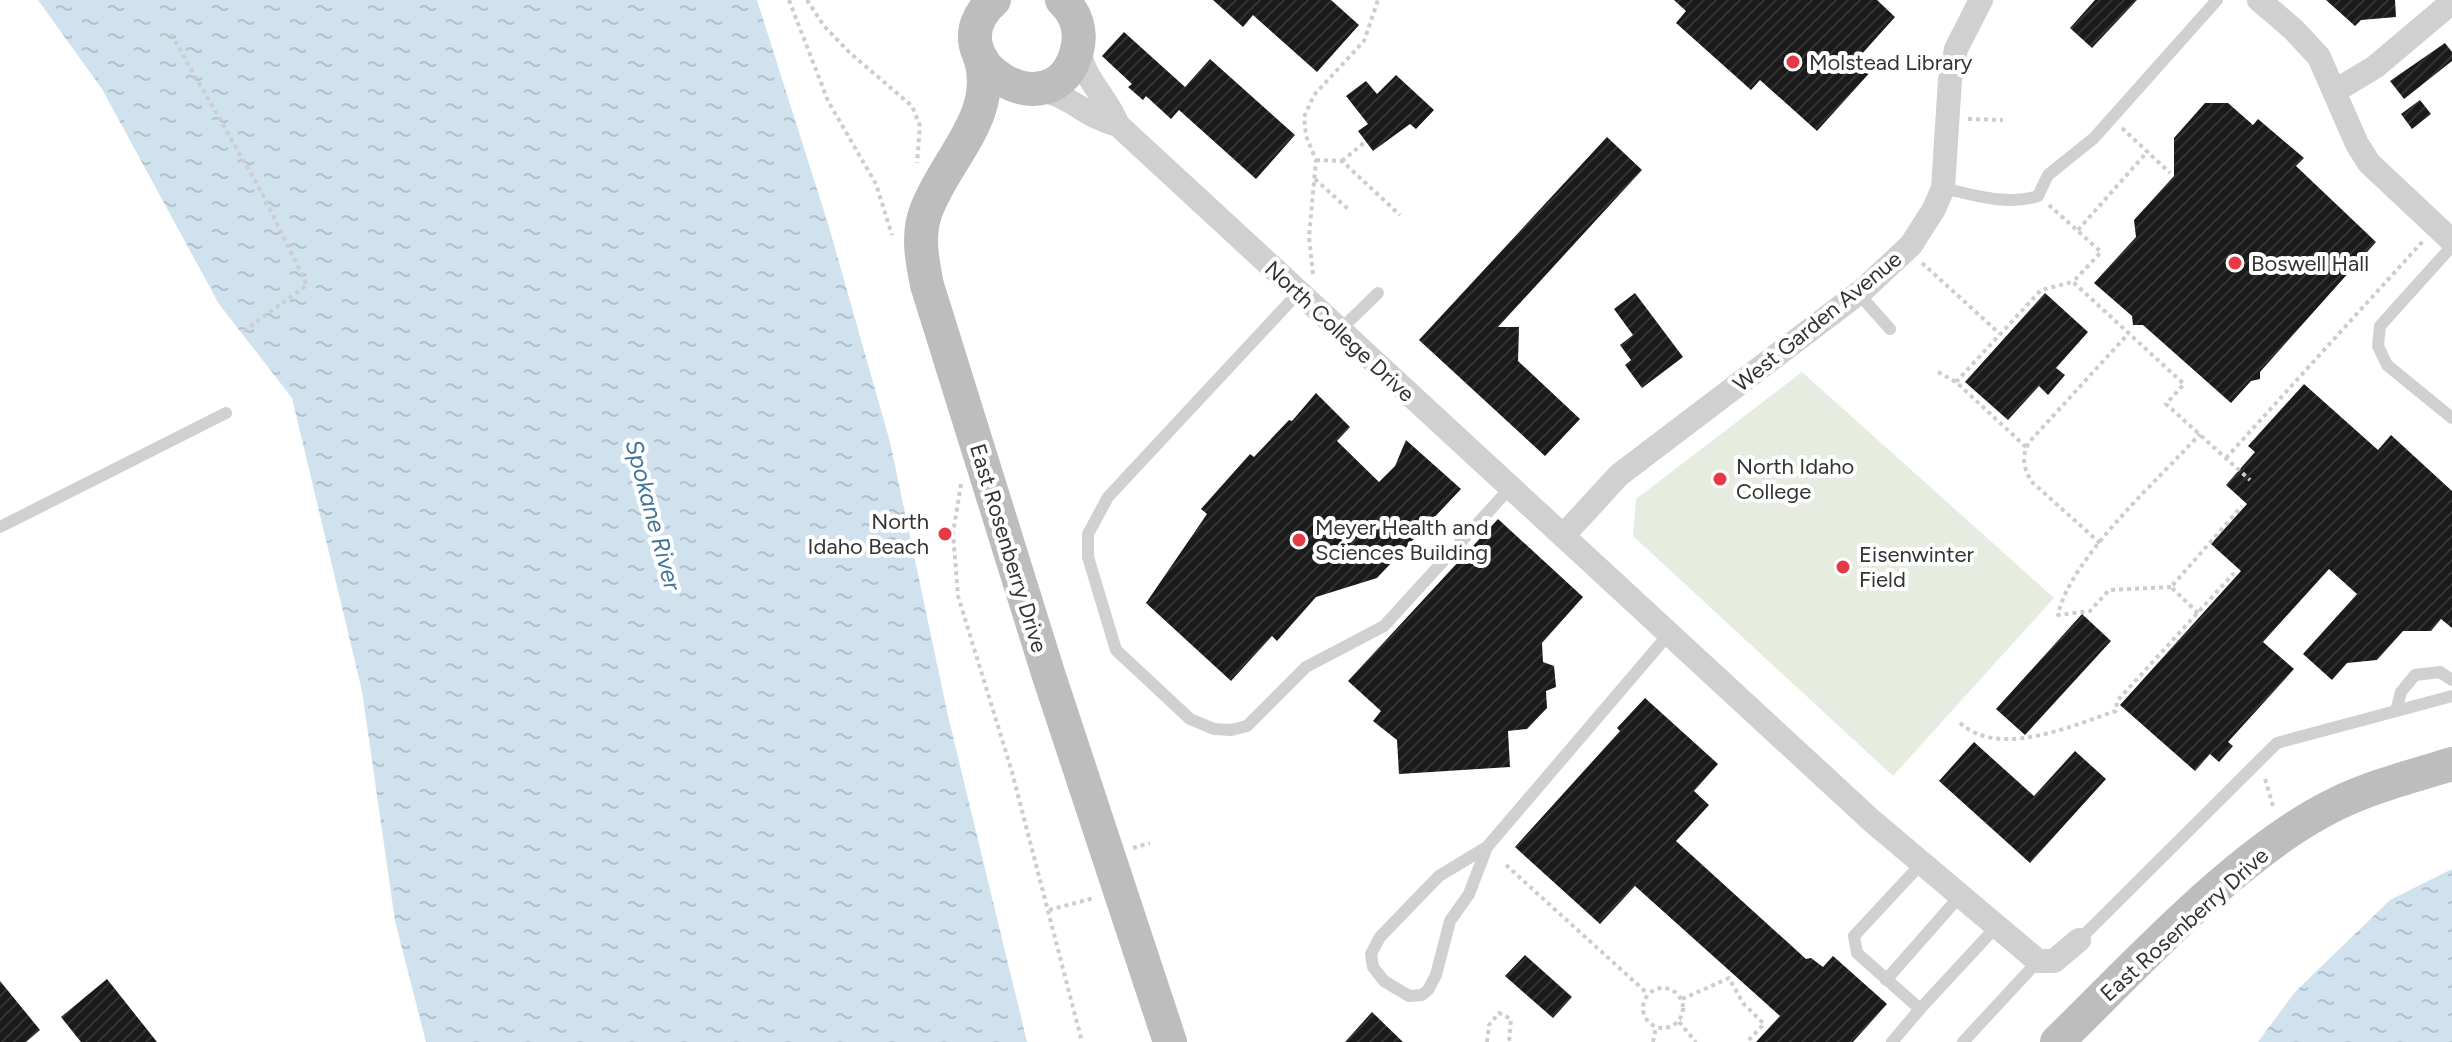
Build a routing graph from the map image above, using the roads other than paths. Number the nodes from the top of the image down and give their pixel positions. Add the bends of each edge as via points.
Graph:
1 (1981, 0) edge
2 (2217, 0) edge
3 (2259, 0) edge
4 (2452, 2) edge
5 (1077, 17) edge
6 (981, 22) edge
7 (1037, 89) junction
8 (2335, 91) junction
9 (1118, 125) junction
10 (1943, 188) junction
11 (2447, 238) edge
12 (1306, 285) junction
13 (1378, 293) dead end
14 (1858, 293) junction
15 (1890, 329) dead end
16 (1340, 330) junction
17 (226, 413) dead end
18 (2452, 418) edge
19 (1510, 488) junction
20 (0, 527) edge
21 (1563, 536) junction
22 (1668, 635) junction
23 (2452, 680) edge
24 (2452, 696) edge
25 (2396, 711) junction
26 (2452, 764) edge
27 (1487, 847) junction
28 (1921, 864) junction
29 (1959, 897) junction
30 (1995, 928) junction
31 (2079, 940) joint
32 (2038, 961) junction
33 (1886, 980) junction
34 (1920, 1009) junction
35 (1170, 1042) edge
36 (1892, 1042) edge
37 (1963, 1042) edge
38 (2057, 1042) edge

1 - 10 street, West Garden Avenue via 1956,49
2 - 10 lane via 2094,138 2048,175 2038,196 2005,200
3 - 8 street via 2319,57
4 - 8 street via 2375,67
5 - 7 street via 1070,66
5 - 9 street, North College Drive via 1084,73 1110,105
6 - 7 street via 997,79
6 - 35 street, East Rosenberry Drive via 985,92 972,128 926,212 921,234 927,285
7 - 9 street, North College Drive via 1066,96 1097,120
8 - 11 street via 2369,163
9 - 12 street, North College Drive
10 - 14 street, West Garden Avenue via 1907,249
11 - 18 lane via 2380,326 2378,346 2387,365
12 - 16 street, North College Drive
12 - 19 lane via 1095,515 1088,557 1107,630 1132,669 1190,719 1214,729 1247,726 1306,667 1384,626
13 - 16 lane
14 - 15 lane
14 - 21 street, West Garden Avenue via 1619,475
16 - 19 street, North College Drive
17 - 20 lane
19 - 21 street, North College Drive
21 - 22 street, North College Drive
22 - 27 lane
22 - 28 street, North College Drive
23 - 25 lane via 2440,672 2415,675 2401,692
24 - 25 lane
25 - 31 lane via 2277,743
26 - 38 street, East Rosenberry Drive via 2335,804 2287,834 2181,922
27 - 27 lane via 1439,876 1380,937 1371,954 1384,981 1409,996 1428,990 1450,921 1469,894
28 - 29 street, North College Drive
28 - 33 lane via 1854,936 1857,953
29 - 30 street, North College Drive
29 - 33 lane
30 - 32 street, North College Drive
30 - 34 lane
31 - 32 street via 2054,961
32 - 37 lane
33 - 34 lane
34 - 36 lane

